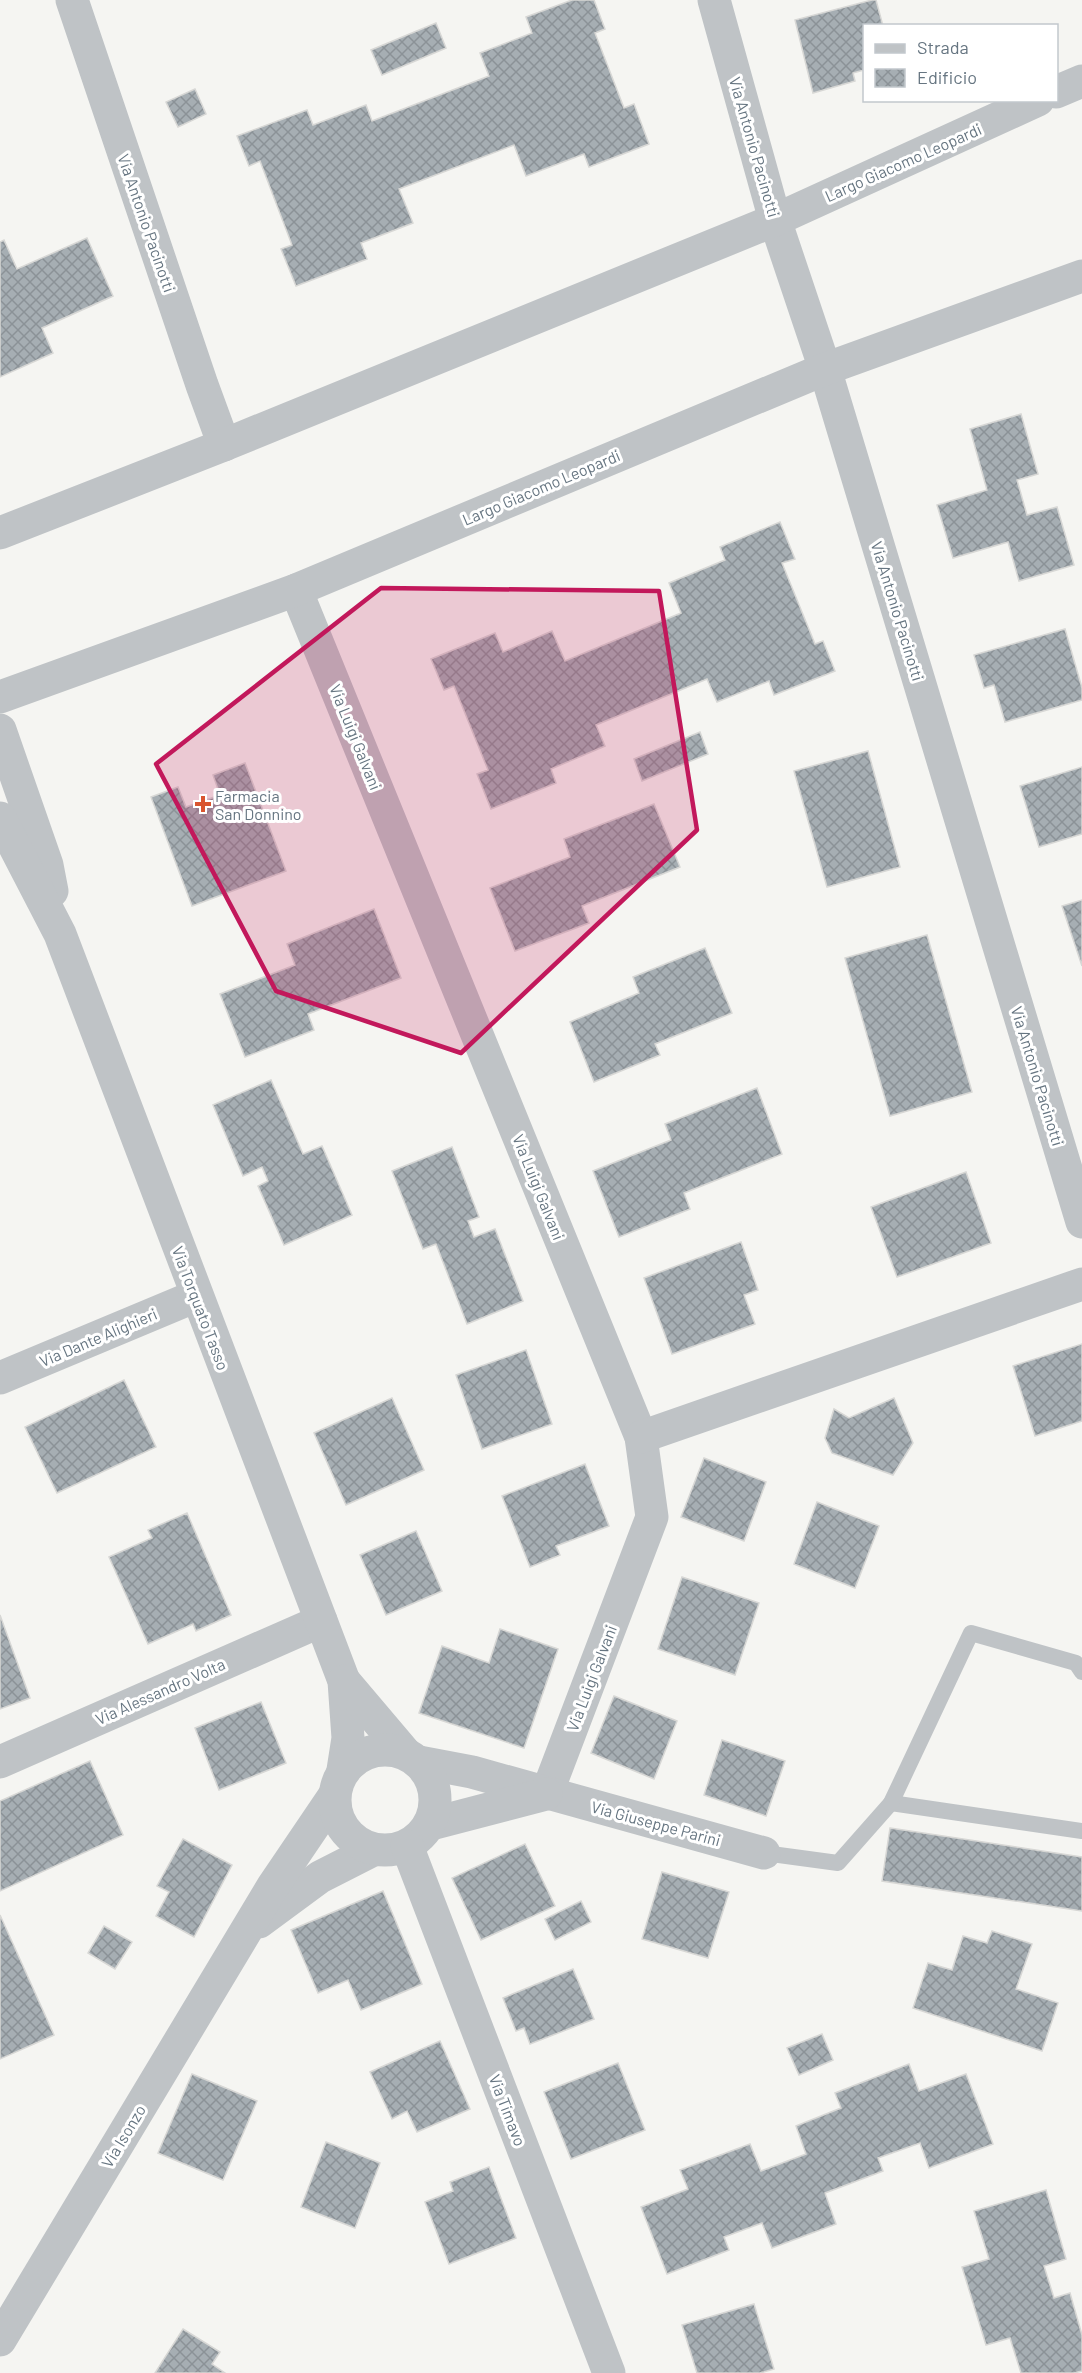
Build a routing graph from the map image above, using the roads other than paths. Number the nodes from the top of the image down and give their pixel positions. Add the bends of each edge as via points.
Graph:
1 (72, 0) edge
2 (714, 0) edge
3 (1082, 81) edge
4 (1058, 91) edge
5 (1034, 102) edge
6 (775, 220) junction
7 (1082, 276) edge
8 (825, 369) junction
9 (224, 445) junction
10 (0, 533) edge
11 (296, 590) junction
12 (0, 697) edge
13 (0, 730) edge
14 (0, 818) edge
15 (60, 934) junction
16 (1082, 1222) edge
17 (1082, 1284) edge
18 (196, 1296) junction
19 (0, 1378) edge
20 (641, 1437) junction
21 (321, 1621) junction
22 (1082, 1672) edge
23 (344, 1681) junction
24 (412, 1757) junction
25 (0, 1762) edge
26 (339, 1783) junction
27 (548, 1793) junction
28 (891, 1803) junction
29 (431, 1824) junction
30 (1082, 1831) edge
31 (407, 1846) junction
32 (373, 1850) junction
33 (764, 1853) joint
34 (245, 1932) junction
35 (0, 2340) edge
36 (609, 2373) edge

1 - 9 street, Via Antonio Pacinotti
2 - 6 street, Via Antonio Pacinotti
3 - 4 street
5 - 6 street, Largo Giacomo Leopardi
6 - 8 street, Via Antonio Pacinotti
6 - 9 street, Largo Giacomo Leopardi
7 - 8 street, Largo Giacomo Leopardi
8 - 11 street, Largo Giacomo Leopardi
8 - 16 street, Via Antonio Pacinotti
9 - 10 street, Largo Giacomo Leopardi
11 - 12 street, Largo Giacomo Leopardi
11 - 20 street, Via Luigi Galvani
13 - 15 street, Via Torquato Tasso via 47,866
14 - 15 street, Via Torquato Tasso
15 - 18 street, Via Torquato Tasso
17 - 20 street
18 - 19 street, Via Dante Alighieri
18 - 21 street, Via Torquato Tasso
20 - 27 street, Via Luigi Galvani via 652,1517
21 - 23 street, Via Torquato Tasso
21 - 25 street, Via Alessandro Volta
22 - 28 lane via 1076,1663 971,1634
23 - 24 street, Via Torquato Tasso
23 - 26 street, Via Torquato Tasso via 348,1738
24 - 26 street via 382,1749 370,1751 352,1761
24 - 27 street, Via Giuseppe Parini
24 - 29 street, Via Torquato Tasso via 434,1782 435,1812
26 - 32 street, Via Torquato Tasso via 338,1820 353,1840
26 - 34 street, Via Isonzo
27 - 29 street
27 - 33 street, Via Giuseppe Parini
28 - 30 lane
28 - 33 lane via 838,1863
29 - 31 street
31 - 32 street
31 - 36 street, Via Timavo
32 - 34 street, Via Isonzo via 320,1877
34 - 35 street, Via Isonzo

